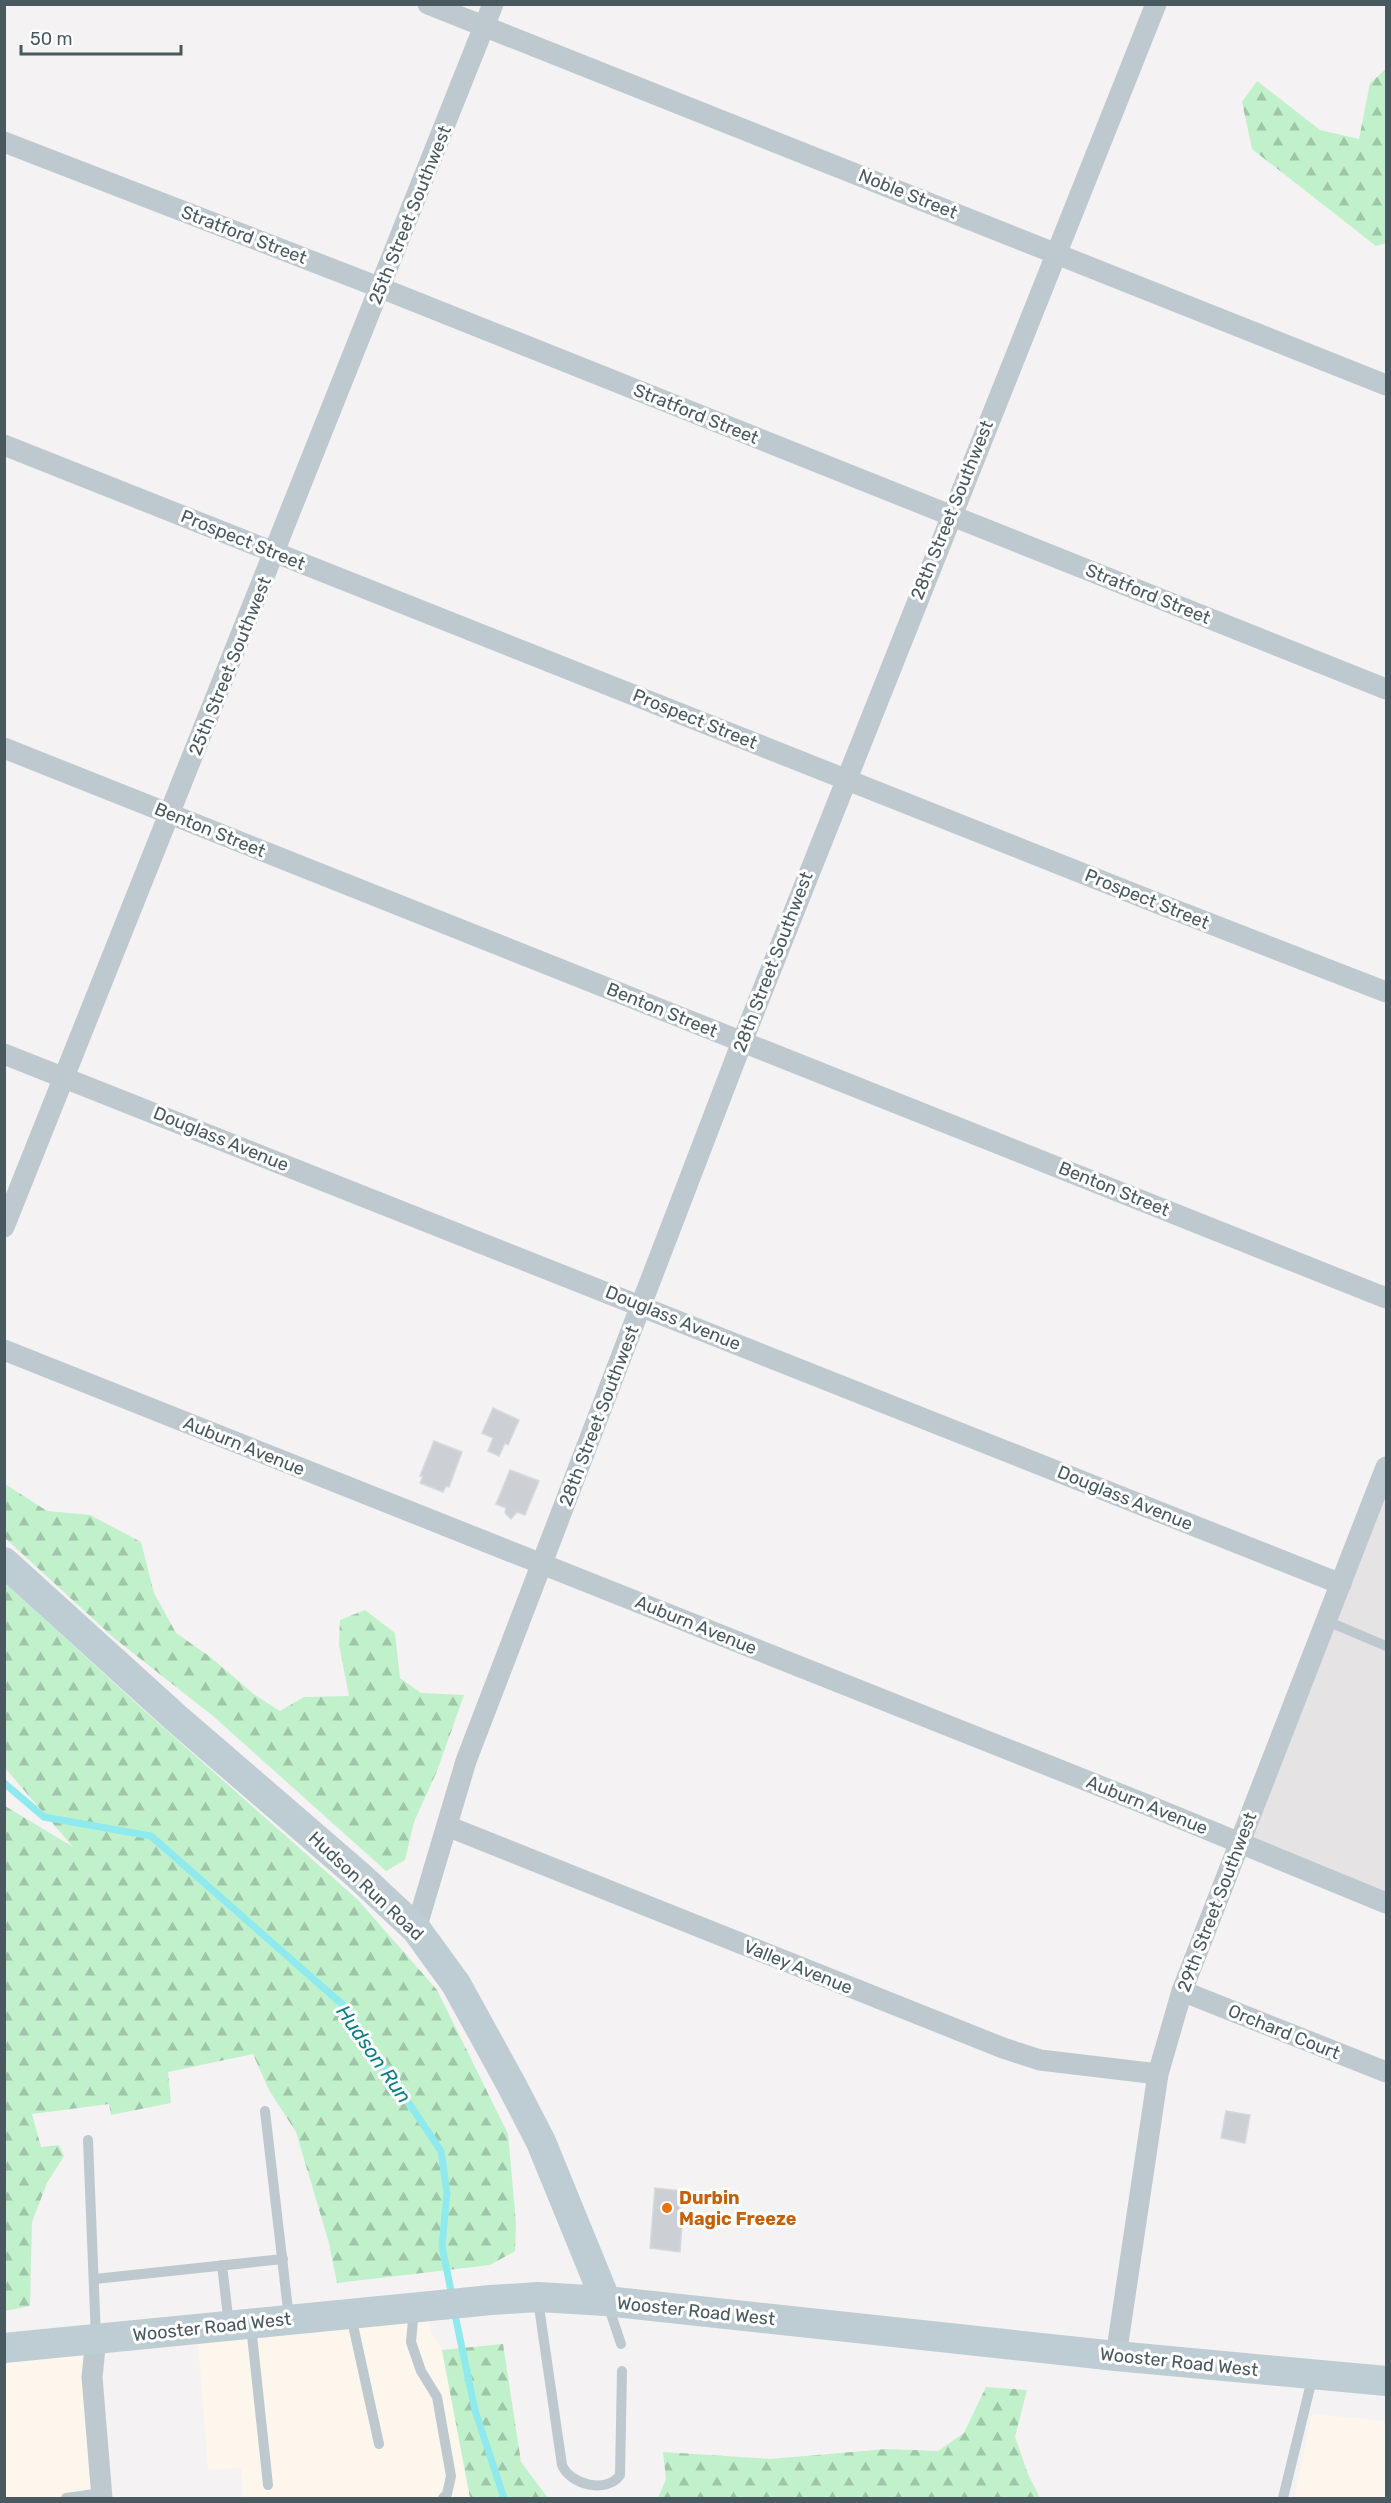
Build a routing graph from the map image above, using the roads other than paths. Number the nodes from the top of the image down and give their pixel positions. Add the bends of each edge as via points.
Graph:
1 (428, 4) edge
2 (493, 4) edge
3 (1156, 4) edge
4 (484, 27) junction
5 (4, 142) edge
6 (1056, 253) junction
7 (381, 288) junction
8 (1386, 385) edge
9 (4, 445) edge
10 (950, 515) junction
11 (275, 553) junction
12 (1386, 689) edge
13 (4, 748) edge
14 (845, 778) junction
15 (170, 814) junction
16 (1386, 992) edge
17 (742, 1042) junction
18 (4, 1054) edge
19 (66, 1078) junction
20 (4, 1227) edge
21 (1386, 1298) edge
22 (641, 1305) junction
23 (4, 1350) edge
24 (1386, 1467) edge
25 (4, 1562) edge
26 (542, 1563) junction
27 (1341, 1584) junction
28 (1327, 1621) junction
29 (1386, 1646) edge
30 (447, 1826) junction
31 (1239, 1842) junction
32 (1386, 1903) edge
33 (416, 1929) junction
34 (1182, 1990) junction
35 (1386, 2072) edge
36 (1158, 2074) junction
37 (265, 2111) dead end
38 (88, 2140) dead end
39 (283, 2259) junction
40 (222, 2265) junction
41 (95, 2279) junction
42 (538, 2297) junction
43 (606, 2301) junction
44 (421, 2306) junction
45 (350, 2313) junction
46 (289, 2318) junction
47 (239, 2324) junction
48 (96, 2338) junction
49 (621, 2344) dead end
50 (4, 2348) edge
51 (1116, 2356) junction
52 (622, 2371) dead end
53 (1313, 2375) junction
54 (1386, 2381) edge
55 (379, 2444) dead end
56 (268, 2485) dead end
57 (102, 2496) edge
58 (66, 2499) edge
59 (443, 2499) edge
60 (1283, 2499) edge

1 - 4 street, Noble Street
2 - 4 street, 25th Street Southwest
3 - 6 street, 28th Street Southwest
4 - 6 street, Noble Street
4 - 7 street, 25th Street Southwest
5 - 7 street, Stratford Street
6 - 8 street, Noble Street
6 - 10 street, 28th Street Southwest
7 - 10 street, Stratford Street
7 - 11 street, 25th Street Southwest
9 - 11 street, Prospect Street
10 - 12 street, Stratford Street
10 - 14 street, 28th Street Southwest
11 - 14 street, Prospect Street
11 - 15 street, 25th Street Southwest
13 - 15 street, Benton Street
14 - 16 street, Prospect Street
14 - 17 street, 28th Street Southwest
15 - 17 street, Benton Street
15 - 19 street, 25th Street Southwest
17 - 21 street, Benton Street
17 - 22 street, 28th Street Southwest
18 - 19 street, Douglass Avenue
19 - 20 street, 25th Street Southwest
19 - 22 street, Douglass Avenue
22 - 26 street, 28th Street Southwest
22 - 27 street, Douglass Avenue
23 - 26 street, Auburn Avenue
24 - 27 street, 29th Street Southwest
25 - 33 main road, Hudson Run Road
26 - 30 street, 28th Street Southwest via 466,1761
26 - 31 street, Auburn Avenue
27 - 28 street, 29th Street Southwest
28 - 29 lane
28 - 31 street, 29th Street Southwest
30 - 33 street, 28th Street Southwest
30 - 36 street, Valley Avenue via 1003,2048 1040,2060
31 - 32 street, Auburn Avenue
31 - 34 street, 29th Street Southwest
33 - 43 main road, Hudson Run Road via 456,1984 493,2048 541,2142
34 - 35 street, Orchard Court
34 - 36 street, 29th Street Southwest
36 - 51 street, 29th Street Southwest
37 - 39 lane
38 - 41 lane
39 - 40 lane
39 - 46 lane
40 - 41 lane
40 - 47 lane
41 - 48 lane
42 - 43 main road, Wooster Road West
42 - 44 main road, Wooster Road West
42 - 52 lane via 562,2465 578,2481 606,2484 620,2475
43 - 49 lane
43 - 51 main road, Wooster Road West
44 - 45 main road, Wooster Road West
44 - 59 lane via 411,2342 421,2371 437,2397 451,2476
45 - 46 main road, Wooster Road West
45 - 55 lane
46 - 47 main road, Wooster Road West
47 - 48 main road, Wooster Road West
47 - 56 lane
48 - 50 main road, Wooster Road West
48 - 57 street via 92,2377
51 - 53 main road, Wooster Road West
53 - 54 main road, Wooster Road West
53 - 60 lane
57 - 58 lane

